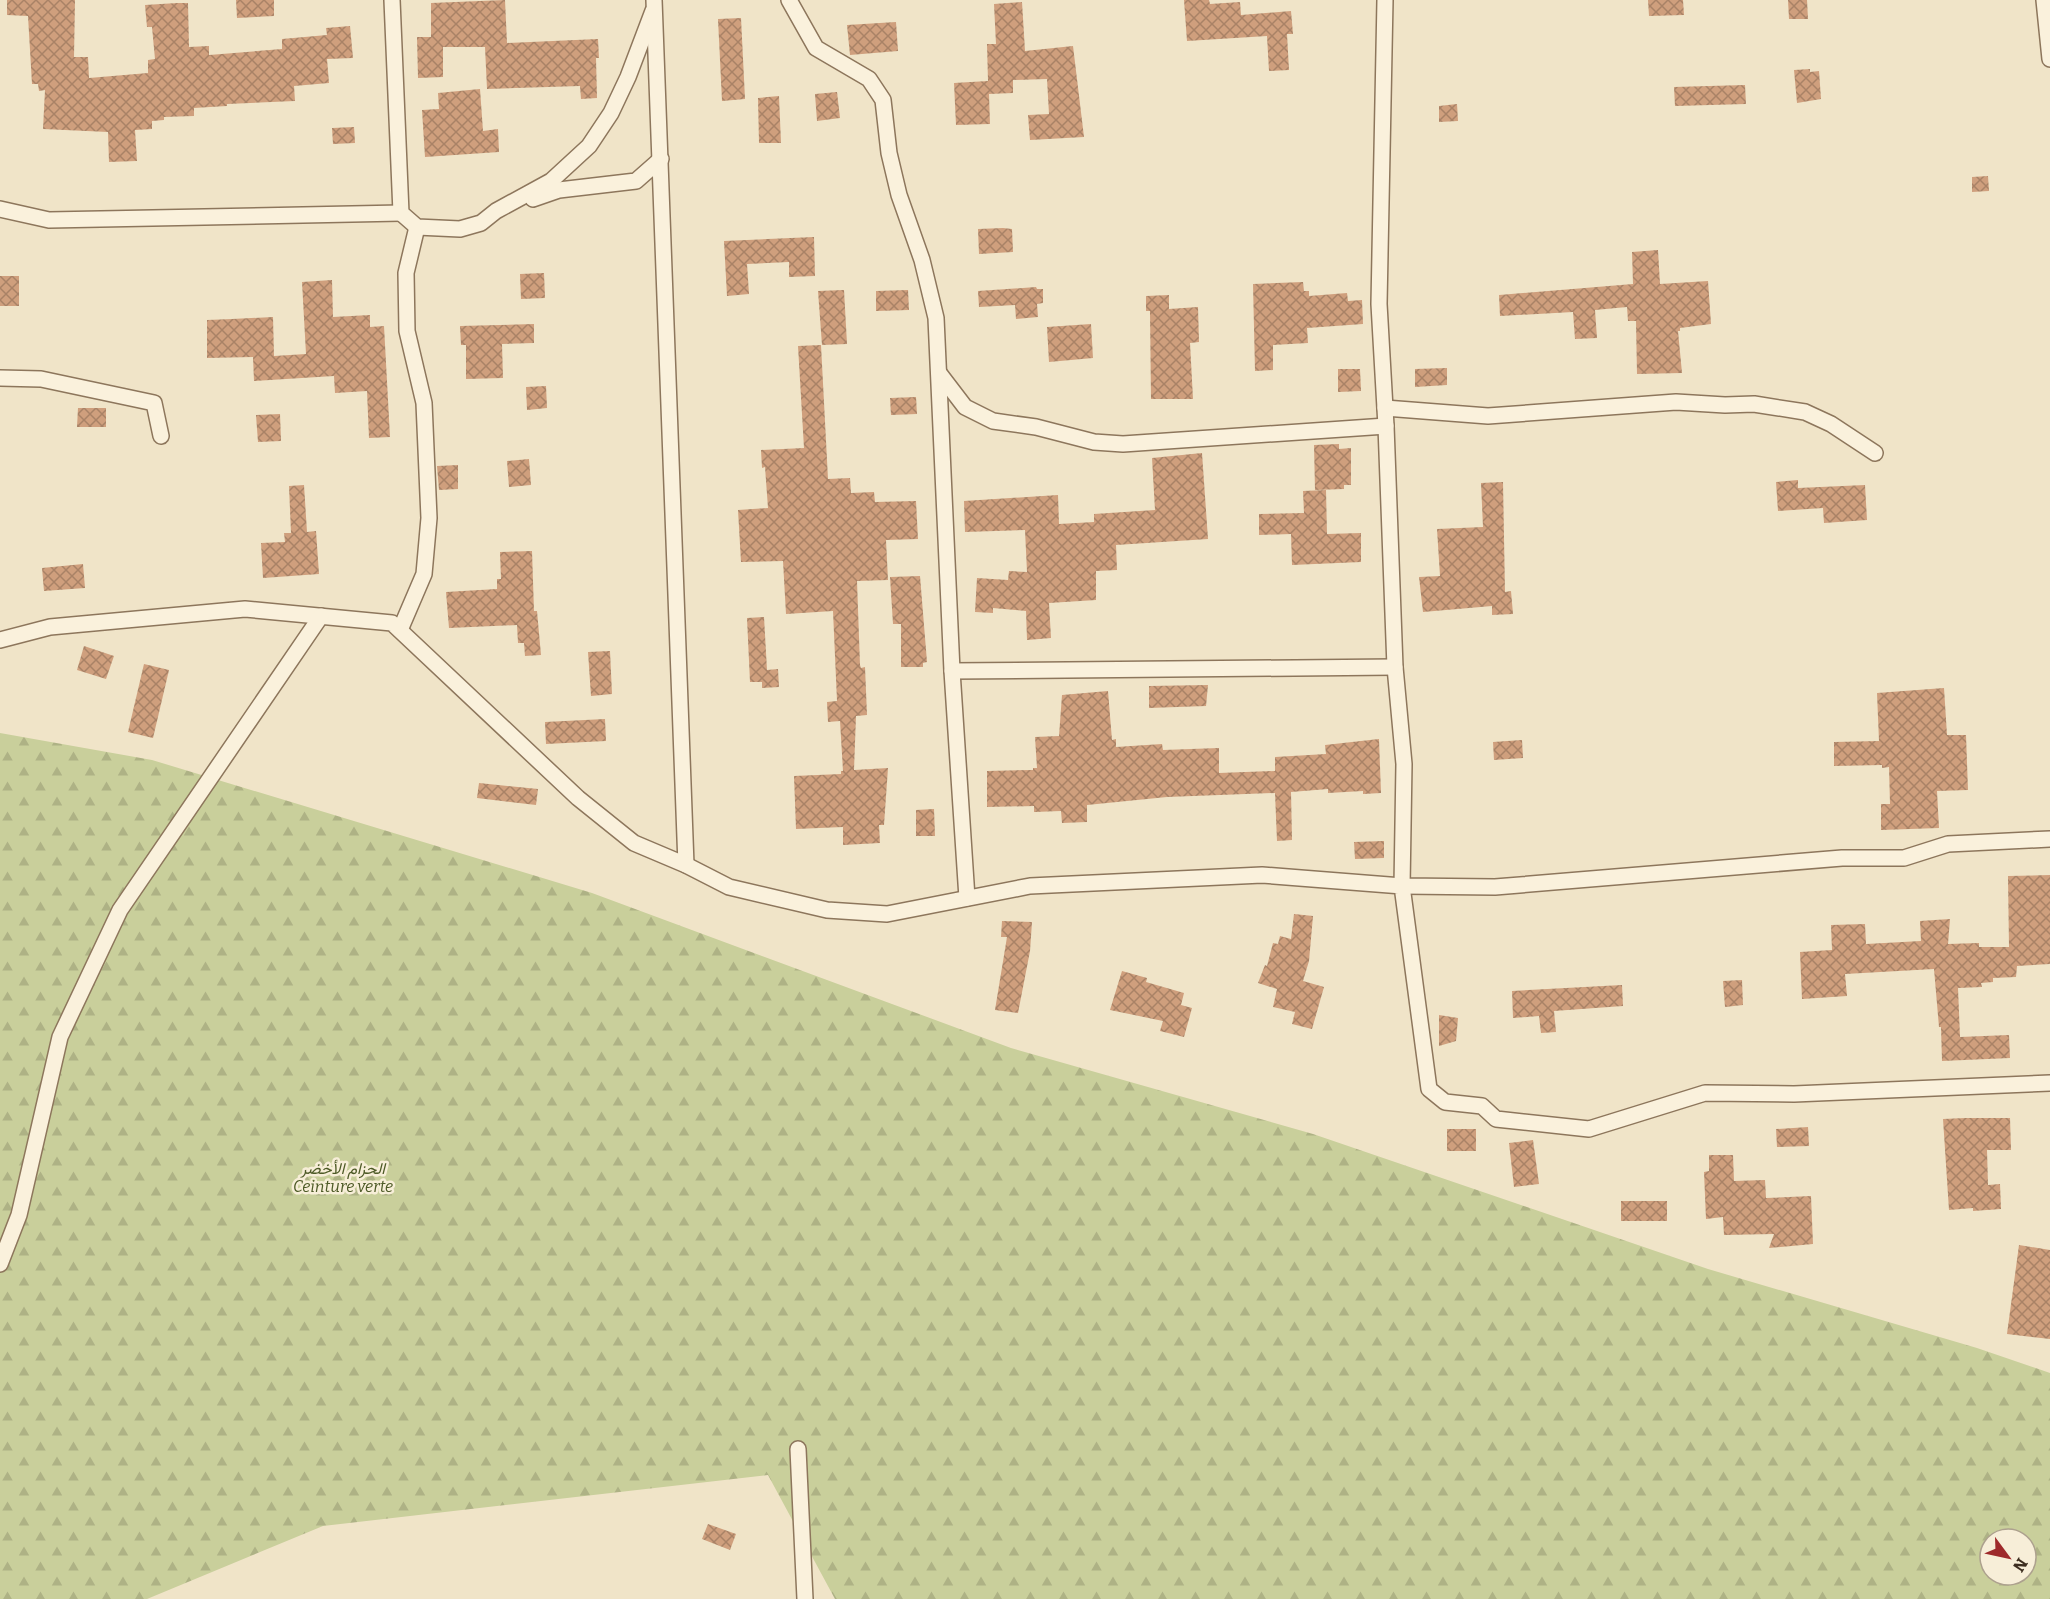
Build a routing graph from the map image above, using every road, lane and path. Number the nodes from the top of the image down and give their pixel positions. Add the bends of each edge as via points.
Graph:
1 (392, 0) edge
2 (789, 0) edge
3 (1385, 0) edge
4 (2044, 0) edge
5 (655, 3) edge
6 (2050, 59) edge
7 (661, 159) junction
8 (0, 209) edge
9 (496, 212) junction
10 (401, 213) junction
11 (417, 226) junction
12 (939, 372) junction
13 (0, 378) edge
14 (1385, 408) junction
15 (1386, 426) junction
16 (161, 436) dead end
17 (1875, 453) dead end
18 (321, 616) junction
19 (400, 630) junction
20 (0, 640) edge
21 (1395, 667) junction
22 (952, 671) junction
23 (2050, 839) edge
24 (686, 865) junction
25 (1402, 886) junction
26 (967, 898) junction
27 (2050, 1083) edge
28 (0, 1264) edge
29 (798, 1449) dead end
30 (805, 1599) edge

1 - 10 street
2 - 12 street via 816,48 869,79 883,100 889,153 936,318
3 - 14 street via 1378,304
4 - 6 street
5 - 7 street
5 - 9 street via 624,86 589,146 551,182
7 - 9 street via 636,181 559,190
7 - 24 street
8 - 10 street via 49,220
9 - 11 street via 481,223 460,229
10 - 11 street
11 - 19 street via 406,273 407,331 424,403 429,518 424,574
12 - 15 street via 965,407 993,421 1094,442 1123,444
12 - 22 street
13 - 16 street via 41,379 154,403
14 - 15 street
14 - 17 street via 1488,416 1676,402 1754,404 1805,412 1831,423
15 - 21 street
18 - 19 street via 392,623
18 - 20 street via 245,609 50,627
18 - 28 street via 120,910 60,1037 19,1215
19 - 24 street via 578,798 634,843
21 - 22 street
21 - 25 street via 1404,764
22 - 26 street
23 - 25 street via 1948,844 1904,858 1842,858 1495,887
24 - 26 street via 729,887 827,910 887,914
25 - 26 street via 1262,874 1030,886
25 - 27 street via 1429,1089 1445,1102 1482,1106 1496,1119 1589,1129 1705,1093 1794,1094
29 - 30 street

